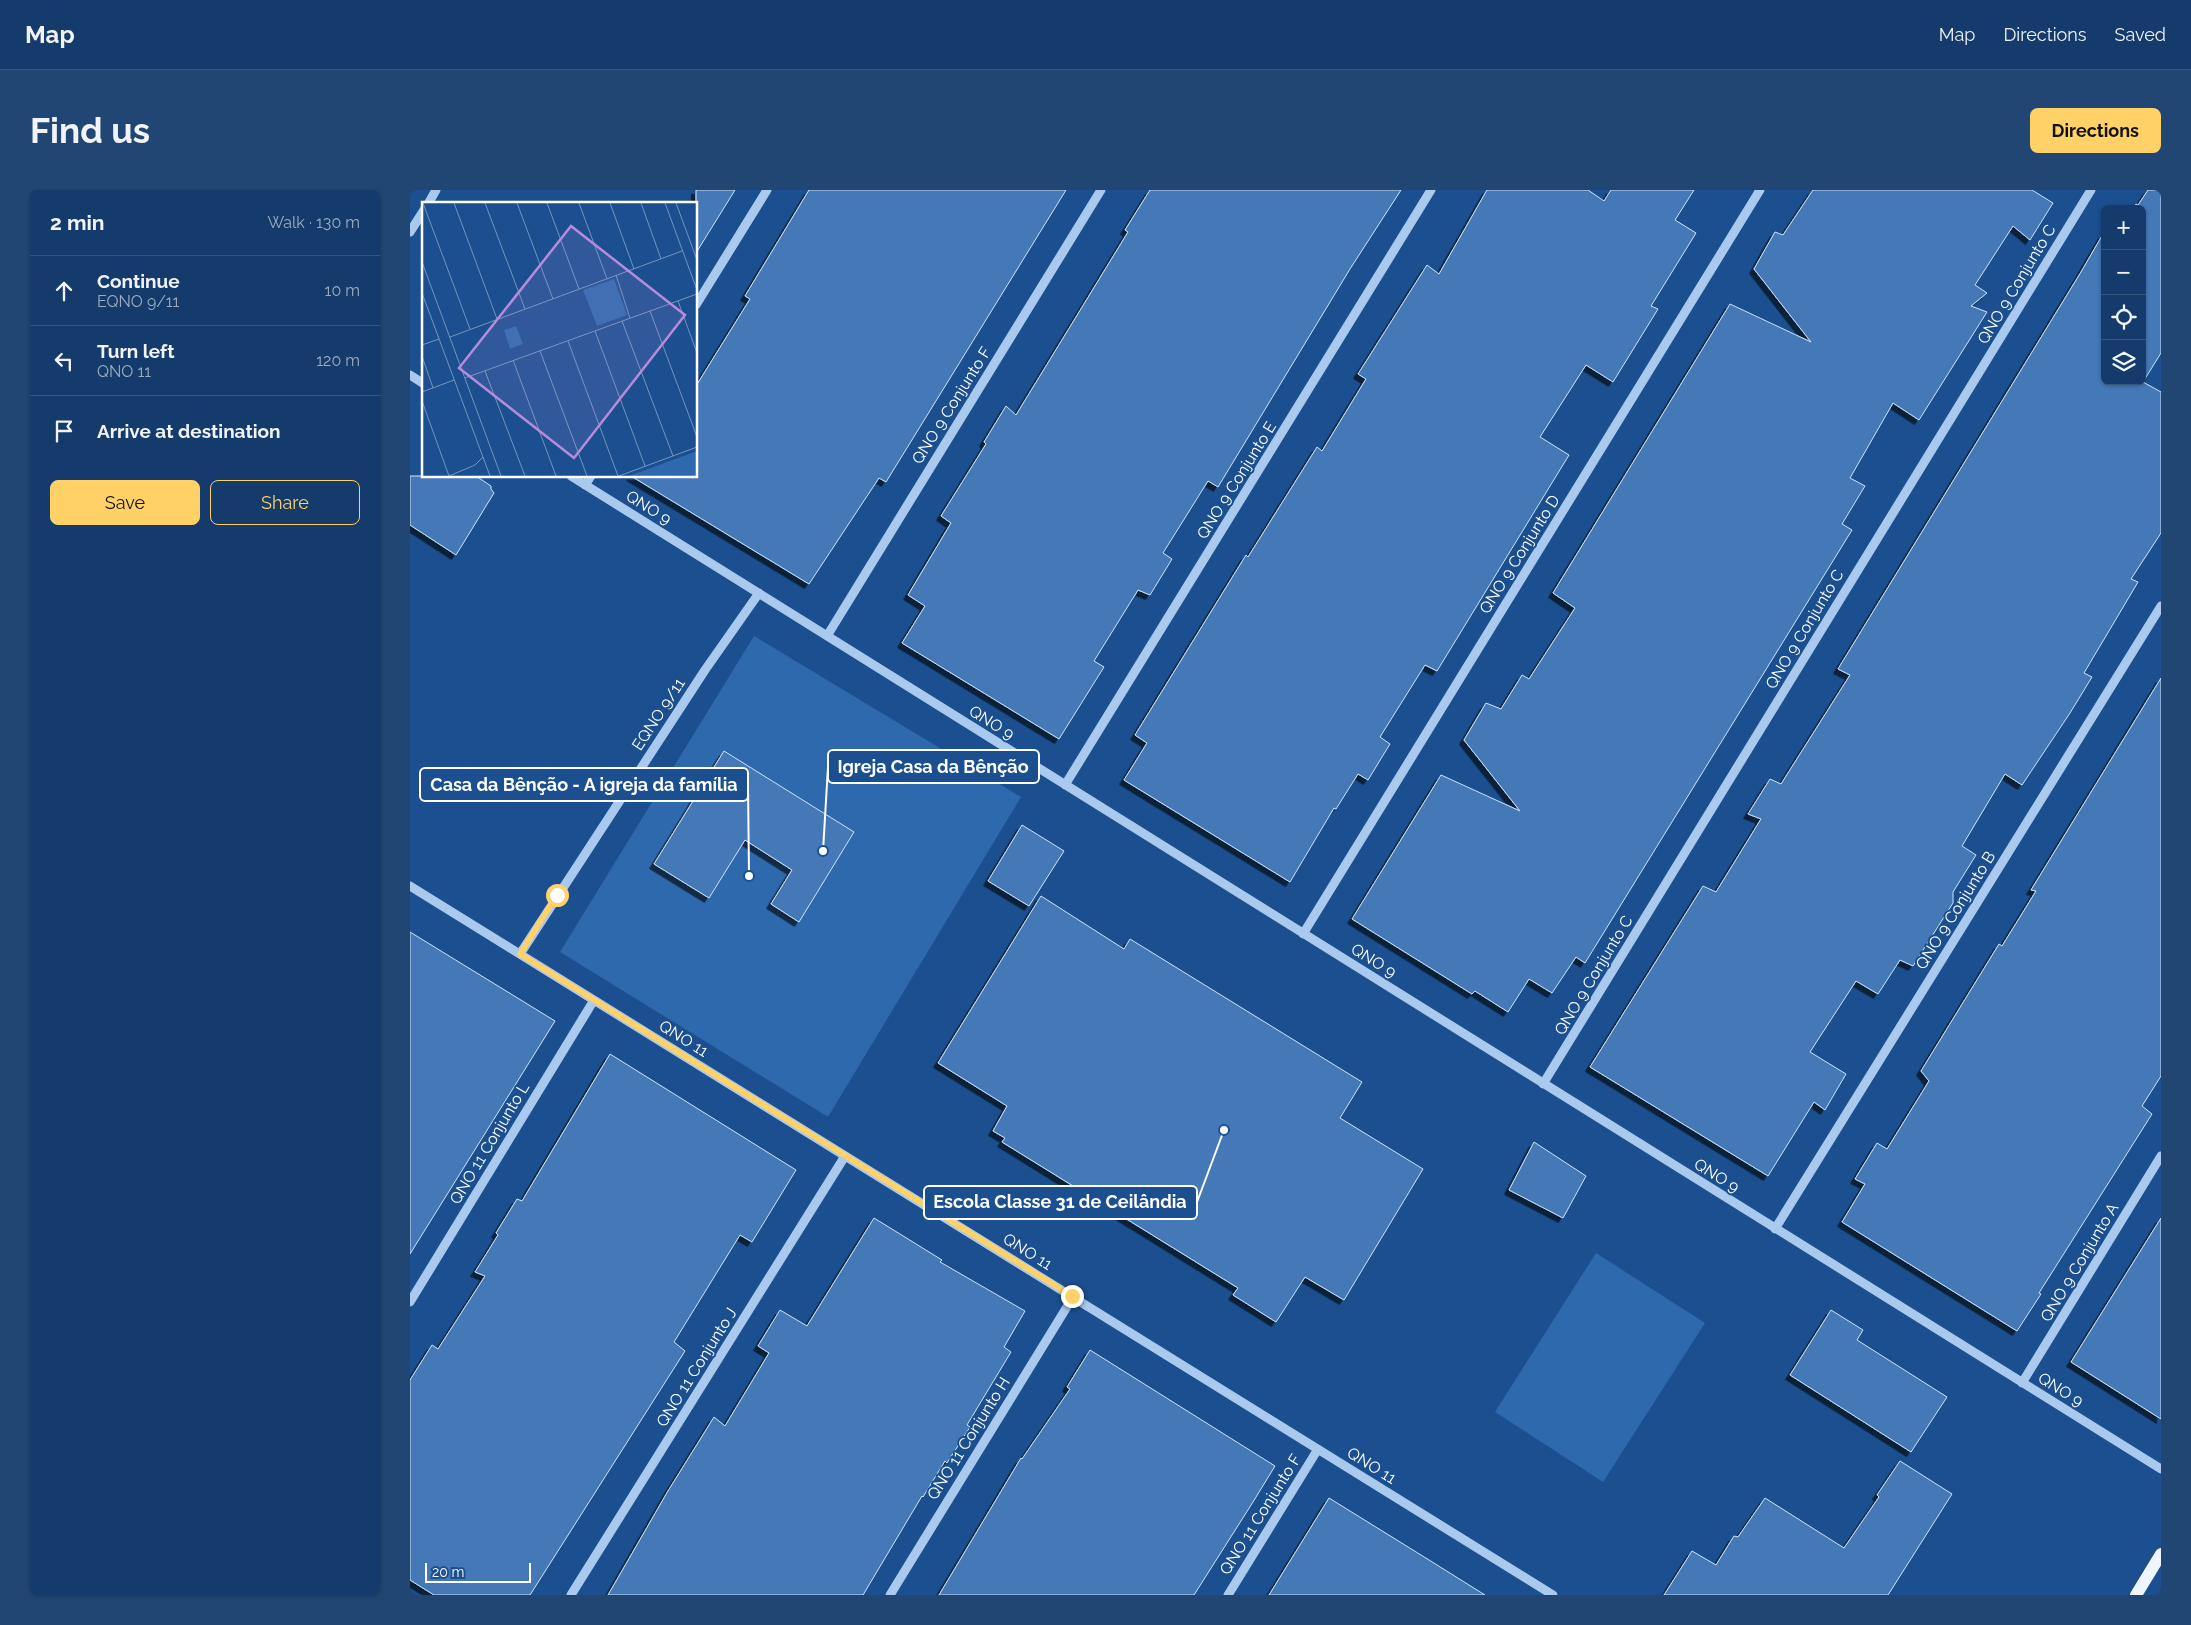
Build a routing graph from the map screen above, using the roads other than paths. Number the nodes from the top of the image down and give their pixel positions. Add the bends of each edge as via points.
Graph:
1 (436, 190) edge
2 (767, 190) edge
3 (1101, 190) edge
4 (1431, 190) edge
5 (1760, 190) edge
6 (2091, 190) edge
7 (429, 202) edge
8 (422, 213) edge
9 (410, 232) edge
10 (698, 302) edge
11 (410, 375) edge
12 (422, 383) edge
13 (574, 478) edge
14 (590, 478) edge
15 (585, 485) junction
16 (759, 593) junction
17 (2161, 606) edge
18 (827, 636) junction
19 (1065, 785) junction
20 (410, 886) edge
21 (1303, 934) junction
22 (520, 954) junction
23 (594, 1000) junction
24 (1543, 1084) junction
25 (845, 1156) junction
26 (2161, 1156) edge
27 (1775, 1229) junction
28 (1072, 1296) junction
29 (410, 1302) edge
30 (2022, 1383) junction
31 (1318, 1449) junction
32 (2161, 1469) edge
33 (2161, 1554) edge
34 (571, 1595) edge
35 (890, 1595) edge
36 (1228, 1595) edge
37 (1553, 1595) edge
38 (2136, 1595) edge

1 - 7 street
2 - 10 street
3 - 18 street, QNO 9 Conjunto F
4 - 19 street, QNO 9 Conjunto E
5 - 21 street, QNO 9 Conjunto D
6 - 24 street, QNO 9 Conjunto C
8 - 9 street
11 - 12 street
13 - 15 street, QNO 9
14 - 15 street
15 - 16 street, QNO 9
16 - 18 street, QNO 9
16 - 22 street, EQNO 9/11 via 705,670
17 - 27 street, QNO 9 Conjunto B
18 - 19 street, QNO 9
19 - 21 street, QNO 9
20 - 22 street, QNO 11
21 - 24 street, QNO 9
22 - 23 street, QNO 11
23 - 25 street, QNO 11
23 - 29 street, QNO 11 Conjunto L
24 - 27 street, QNO 9
25 - 28 street, QNO 11
25 - 34 street, QNO 11 Conjunto J
26 - 30 street, QNO 9 Conjunto A
27 - 30 street, QNO 9
28 - 31 street, QNO 11
28 - 35 street, QNO 11 Conjunto H
30 - 32 street, QNO 9
31 - 36 street, QNO 11 Conjunto F
31 - 37 street, QNO 11
33 - 38 main road

